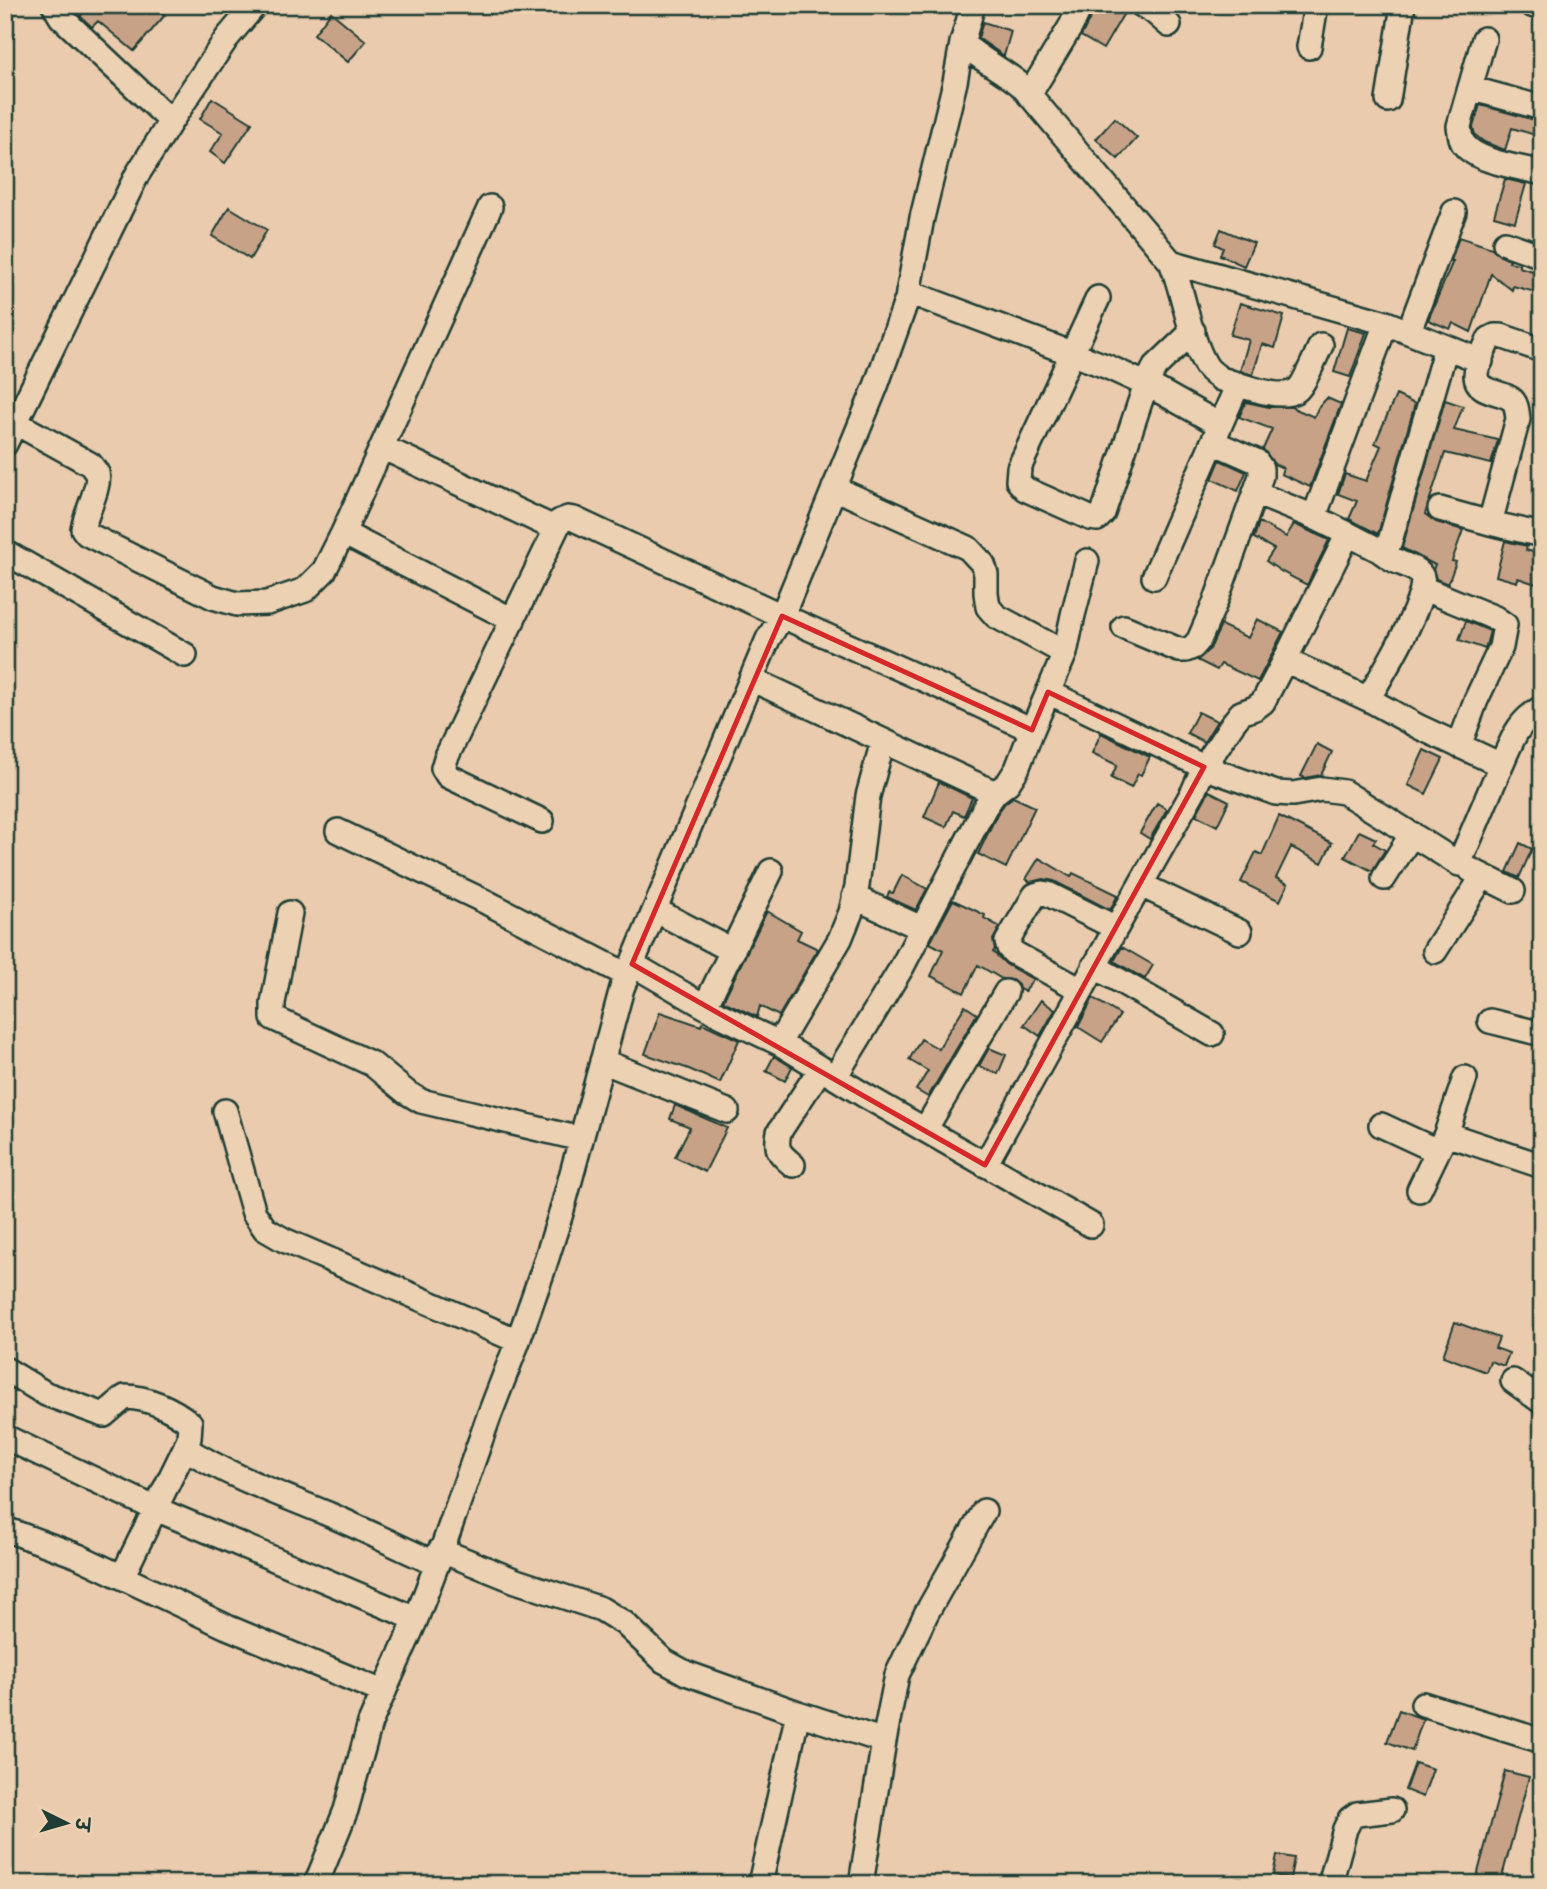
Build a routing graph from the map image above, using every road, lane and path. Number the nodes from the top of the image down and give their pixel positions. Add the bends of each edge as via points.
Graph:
1 (54, 5) edge
2 (255, 5) edge
3 (1081, 5) edge
4 (1142, 5) edge
5 (1316, 5) edge
6 (1403, 5) edge
7 (1532, 5) edge
8 (968, 9) edge
9 (1542, 9) edge
10 (1169, 25) dead end
11 (1484, 39) dead end
12 (962, 43) junction
13 (1309, 47) dead end
14 (1470, 88) junction
15 (1029, 95) junction
16 (1388, 100) dead end
17 (1542, 108) edge
18 (172, 121) junction
19 (1542, 173) edge
20 (490, 206) dead end
21 (1454, 212) dead end
22 (1505, 243) dead end
23 (1542, 256) edge
24 (1171, 262) junction
25 (908, 292) junction
26 (1098, 298) dead end
27 (1386, 323) junction
28 (1193, 331) junction
29 (1409, 331) junction
30 (1321, 345) dead end
31 (1446, 347) junction
32 (1542, 350) edge
33 (1072, 354) junction
34 (1480, 361) junction
35 (1146, 384) junction
36 (1238, 384) junction
37 (16, 423) junction
38 (1217, 433) junction
39 (5, 444) edge
40 (382, 447) junction
41 (834, 488) junction
42 (1255, 494) junction
43 (1440, 509) dead end
44 (1314, 516) junction
45 (1490, 523) junction
46 (556, 529) junction
47 (343, 533) junction
48 (1348, 534) junction
49 (1542, 535) edge
50 (1379, 550) junction
51 (5, 551) edge
52 (1087, 561) dead end
53 (1154, 577) dead end
54 (1422, 589) junction
55 (782, 616) junction
56 (513, 620) junction
57 (1124, 627) dead end
58 (1065, 653) junction
59 (185, 655) dead end
60 (1284, 660) junction
61 (751, 679) junction
62 (1048, 692) junction
63 (1368, 699) junction
64 (1542, 708) edge
65 (1032, 730) junction
66 (883, 741) junction
67 (1459, 746) junction
68 (1501, 765) junction
69 (1204, 767) junction
70 (995, 793) junction
71 (542, 821) dead end
72 (338, 831) dead end
73 (1412, 834) junction
74 (1459, 864) junction
75 (771, 872) dead end
76 (1483, 876) junction
77 (1384, 878) dead end
78 (1141, 885) junction
79 (1513, 891) dead end
80 (854, 897) junction
81 (654, 910) junction
82 (290, 913) dead end
83 (921, 928) junction
84 (1116, 928) junction
85 (1240, 932) dead end
86 (733, 951) junction
87 (1435, 951) dead end
88 (1094, 966) junction
89 (629, 969) junction
90 (1081, 990) junction
91 (1006, 992) dead end
92 (711, 995) dead end
93 (1490, 1021) dead end
94 (1212, 1034) dead end
95 (1542, 1034) edge
96 (779, 1043) junction
97 (602, 1061) junction
98 (828, 1072) junction
99 (1465, 1078) dead end
100 (225, 1111) dead end
101 (727, 1111) dead end
102 (1381, 1125) dead end
103 (925, 1130) junction
104 (581, 1139) junction
105 (1441, 1143) junction
106 (793, 1165) dead end
107 (985, 1165) junction
108 (1542, 1166) edge
109 (1419, 1189) dead end
110 (1091, 1225) dead end
111 (518, 1341) junction
112 (5, 1369) edge
113 (1513, 1381) dead end
114 (1542, 1402) edge
115 (5, 1437) edge
116 (185, 1448) junction
117 (156, 1508) junction
118 (984, 1511) dead end
119 (5, 1529) edge
120 (439, 1557) junction
121 (122, 1577) junction
122 (416, 1619) junction
123 (383, 1692) junction
124 (1423, 1704) dead end
125 (798, 1713) junction
126 (884, 1741) junction
127 (1542, 1741) edge
128 (1392, 1810) dead end
129 (316, 1884) edge
130 (760, 1884) edge
131 (860, 1884) edge
132 (1330, 1884) edge

1 - 18 street via 61,17
2 - 18 street
3 - 15 street
4 - 10 street
5 - 13 street
6 - 16 street
7 - 9 street
8 - 12 street
11 - 14 street
12 - 15 street
12 - 25 street
14 - 17 street
14 - 19 street via 1459,126 1461,140 1469,150
15 - 24 street
18 - 37 street via 137,175
20 - 40 street
21 - 29 street
22 - 23 street
24 - 27 street
24 - 28 street
25 - 33 street
25 - 41 street
26 - 33 street
27 - 29 street
27 - 44 street
28 - 35 street via 1155,367
28 - 36 street via 1205,366 1221,379
29 - 31 street
30 - 36 street via 1299,389 1274,394
31 - 34 street
31 - 50 street via 1390,541 1387,548
32 - 34 street via 1495,336 1489,339
33 - 35 street
33 - 35 street via 1019,468 1018,481 1025,489 1080,515 1097,519 1103,513
34 - 45 street via 1478,382 1510,398 1518,419
35 - 38 street
36 - 38 street
37 - 39 street
37 - 47 street via 97,472 98,482 84,521 88,534 213,597 237,604 267,603 305,590 324,571
38 - 42 street via 1261,468
38 - 53 street
40 - 46 street
40 - 47 street
41 - 55 street
41 - 58 street via 968,548 983,564 988,607 996,616
42 - 44 street
42 - 57 street via 1215,603 1193,648 1179,650
43 - 45 street
44 - 48 street
45 - 49 street
46 - 55 street via 560,522 575,519
46 - 56 street
47 - 56 street
48 - 50 street
48 - 60 street
50 - 54 street via 1418,571
51 - 59 street
52 - 58 street
54 - 63 street via 1406,634
54 - 67 street via 1504,625 1501,647
55 - 61 street
55 - 65 street
56 - 71 street via 443,768 448,776
58 - 62 street
60 - 63 street
60 - 69 street via 1263,702 1241,713
61 - 66 street
61 - 81 street
62 - 65 street
62 - 69 street
63 - 67 street
64 - 68 street via 1518,727
65 - 70 street via 1017,769
66 - 70 street
66 - 80 street via 868,796
67 - 68 street
68 - 74 street
69 - 73 street via 1276,793 1343,792
69 - 78 street
70 - 83 street
72 - 89 street
73 - 74 street
73 - 77 street
74 - 76 street
75 - 86 street
76 - 79 street
76 - 87 street
78 - 84 street
78 - 85 street
80 - 83 street
80 - 96 street via 840,939
81 - 86 street
81 - 89 street
82 - 104 street via 273,1018 372,1064 421,1101
83 - 98 street via 902,967
84 - 88 street
84 - 90 street via 1042,893 1035,895 1007,942 1014,953
86 - 92 street
88 - 90 street
88 - 94 street
89 - 96 street
89 - 97 street
90 - 107 street
91 - 103 street
93 - 95 street
96 - 98 street
97 - 101 street
97 - 104 street
98 - 103 street
98 - 106 street via 779,1132 779,1152
99 - 105 street
100 - 111 street via 254,1213 265,1229
102 - 105 street
103 - 107 street
104 - 111 street
105 - 108 street
105 - 109 street
107 - 110 street
111 - 120 street
112 - 116 street via 46,1394 104,1415 125,1397 179,1414 190,1423
113 - 114 street
115 - 117 street
116 - 117 street
116 - 120 street via 231,1473
117 - 121 street
117 - 122 street
118 - 126 street via 897,1675
119 - 121 street
120 - 122 street
120 - 125 street via 601,1609 624,1623 664,1661 686,1673
121 - 123 street
122 - 123 street
123 - 129 street via 346,1810
124 - 127 street
125 - 126 street
125 - 130 street
126 - 131 street
128 - 132 street via 1350,1819

